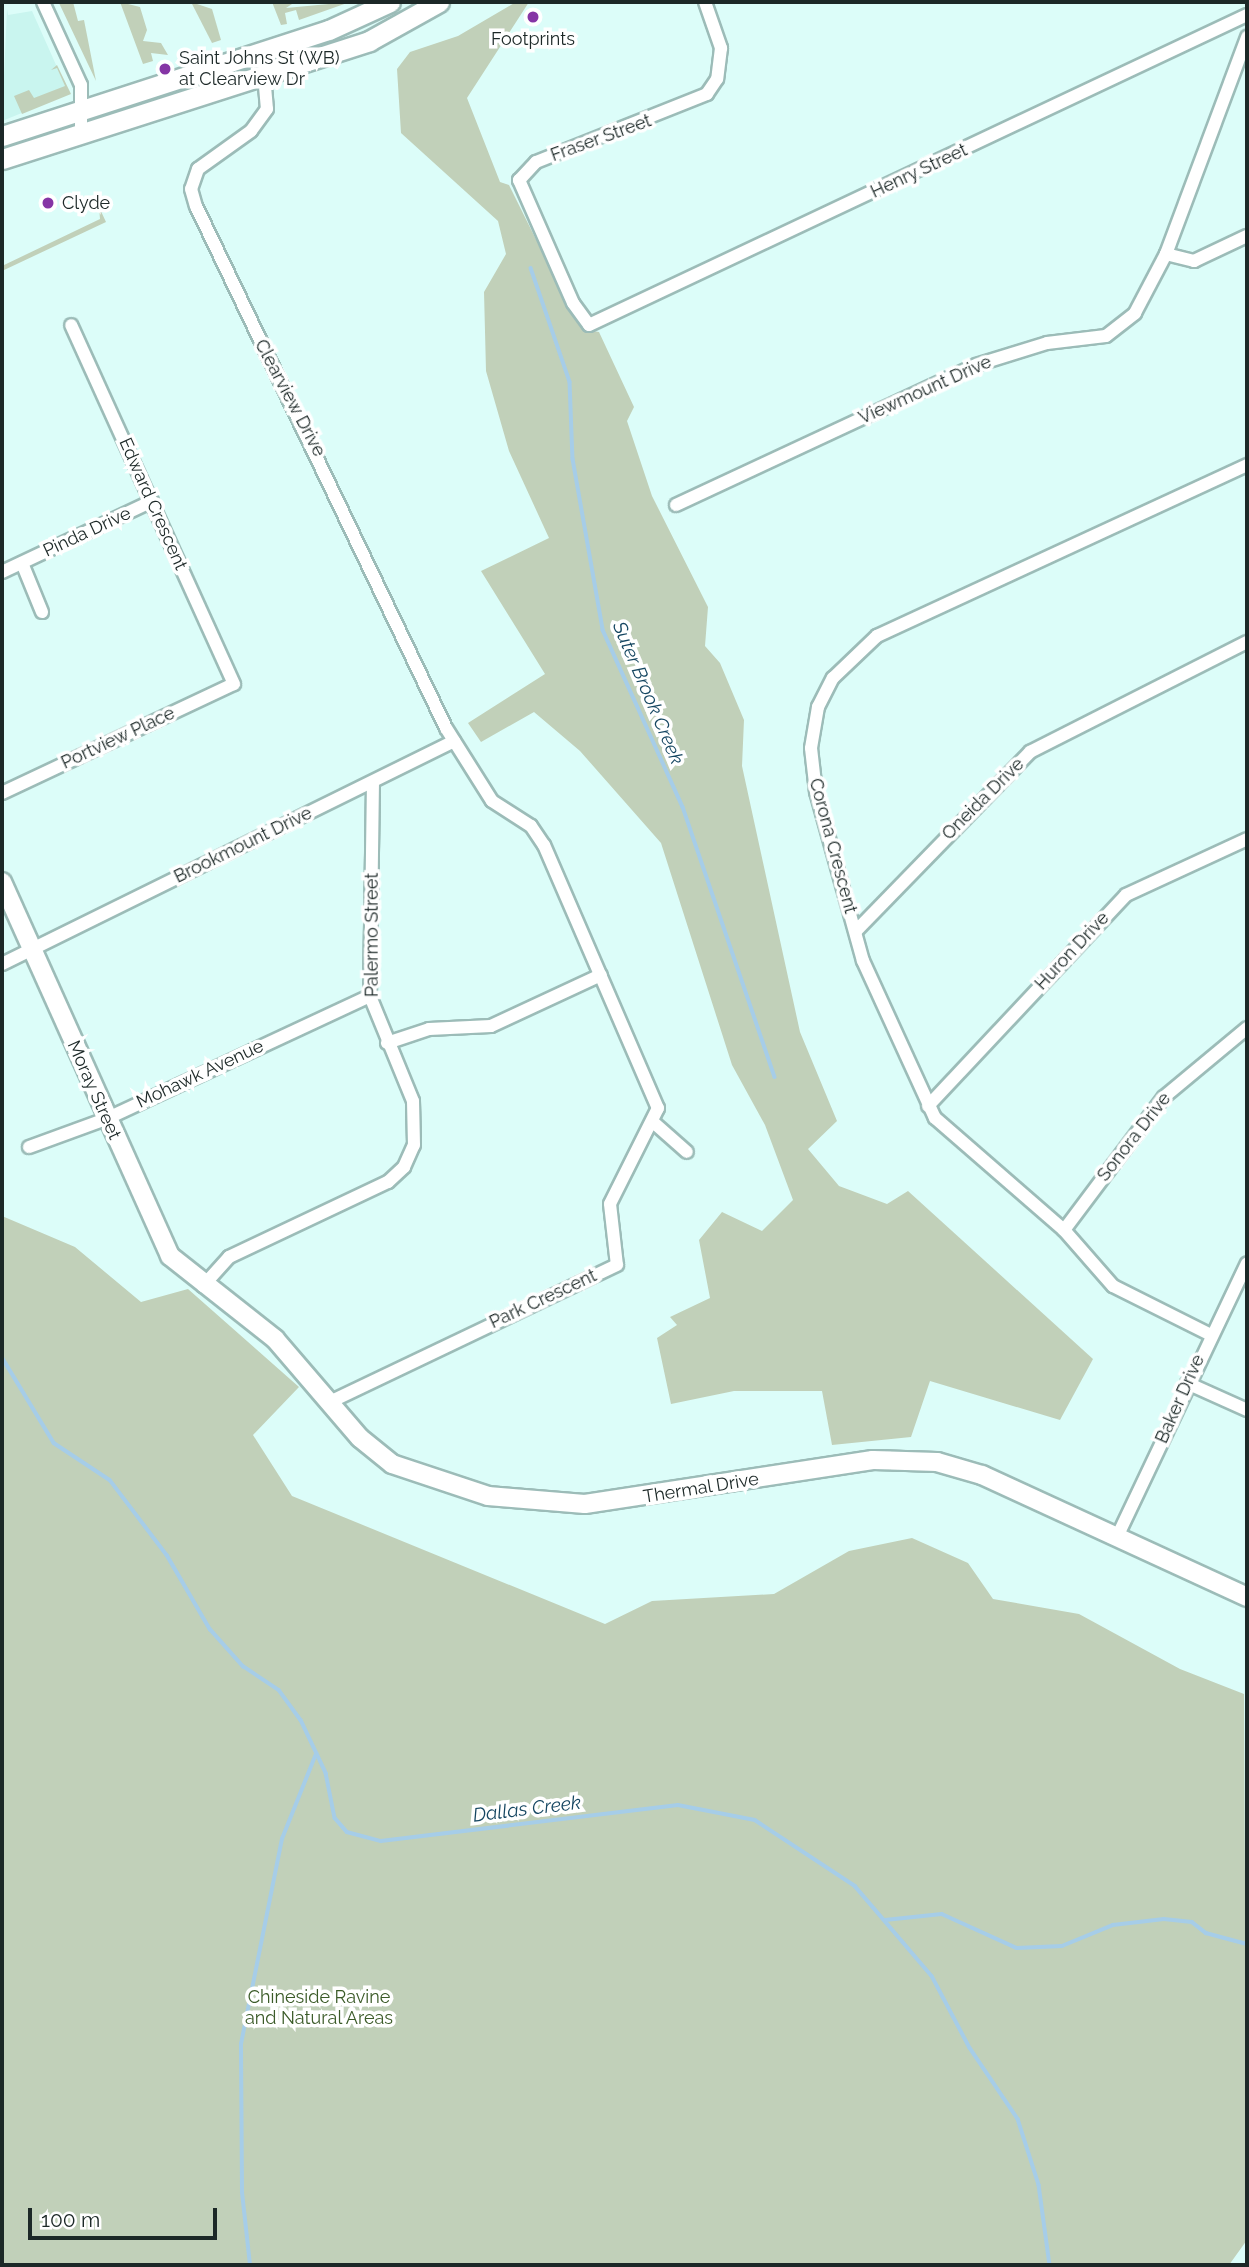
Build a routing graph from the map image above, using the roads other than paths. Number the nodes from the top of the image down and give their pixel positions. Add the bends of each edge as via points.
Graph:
1 (43, 2) edge
2 (390, 2) edge
3 (439, 2) edge
4 (705, 2) edge
5 (1247, 15) edge
6 (1247, 37) edge
7 (264, 75) junction
8 (82, 110) junction
9 (81, 132) junction
10 (2, 136) edge
11 (2, 159) edge
12 (1247, 236) edge
13 (1166, 254) junction
14 (589, 325) joint
15 (71, 326) dead end
16 (1247, 465) edge
17 (152, 501) junction
18 (676, 505) dead end
19 (22, 563) junction
20 (2, 572) edge
21 (42, 612) dead end
22 (1247, 642) edge
23 (234, 684) joint
24 (454, 741) junction
25 (373, 783) junction
26 (2, 793) edge
27 (1247, 839) edge
28 (2, 882) edge
29 (856, 931) junction
30 (31, 946) junction
31 (2, 964) edge
32 (601, 975) junction
33 (370, 996) junction
34 (1247, 1028) edge
35 (387, 1043) junction
36 (928, 1106) junction
37 (106, 1119) junction
38 (653, 1122) junction
39 (29, 1147) dead end
40 (687, 1153) dead end
41 (1064, 1230) junction
42 (1247, 1263) edge
43 (203, 1286) junction
44 (1209, 1335) junction
45 (1187, 1383) junction
46 (330, 1402) junction
47 (1247, 1410) edge
48 (1117, 1537) junction
49 (1247, 1597) edge

1 - 8 street via 81,85
2 - 8 main road via 329,30
3 - 7 main road via 394,31
4 - 14 street, Fraser Street via 720,48 717,79 707,94 549,156 519,180 573,303
5 - 14 street, Henry Street
6 - 13 street, Viewmount Drive
7 - 9 main road
7 - 24 street, Clearview Drive via 267,109 251,131 198,169 193,198
8 - 9 street
8 - 10 main road
9 - 11 main road
12 - 13 street via 1194,261
13 - 18 street, Viewmount Drive via 1135,313 1106,337 1047,343 976,365
15 - 17 street, Edward Crescent
16 - 29 street, Corona Crescent via 887,629 833,678 818,708 812,761
17 - 19 street, Pinda Drive
17 - 23 street, Edward Crescent
19 - 20 street, Pinda Drive
19 - 21 street, Pinda Drive
22 - 29 street, Oneida Drive via 1030,751
23 - 26 street, Portview Place
24 - 25 street, Brookmount Drive
24 - 32 street via 492,801 539,836
25 - 30 street, Brookmount Drive
25 - 33 street, Palermo Street
27 - 36 street, Huron Drive via 1126,895
28 - 30 street, Moray Street
29 - 36 street, Corona Crescent via 870,983
30 - 31 street, Brookmount Drive
30 - 37 street, Moray Street
32 - 35 street via 491,1026 429,1028
32 - 38 street via 657,1101
33 - 35 street, Palermo Street
33 - 37 street, Mohawk Avenue
34 - 41 street, Sonora Drive via 1164,1097
35 - 43 street, Palermo Street via 413,1101 415,1138 404,1167 376,1188 229,1257
36 - 41 street, Corona Crescent via 954,1140
37 - 39 street, Mohawk Avenue
37 - 43 street, Moray Street via 164,1247
38 - 40 street
38 - 46 street, Park Crescent via 610,1204 617,1265
41 - 44 street, Corona Crescent via 1113,1286
42 - 44 street, Baker Drive
43 - 46 street, Thermal Drive via 275,1339
44 - 45 street, Baker Drive
45 - 47 street
45 - 48 street, Baker Drive
46 - 48 street, Thermal Drive via 392,1464 488,1496 604,1503 908,1458 968,1469
48 - 49 street, Thermal Drive

